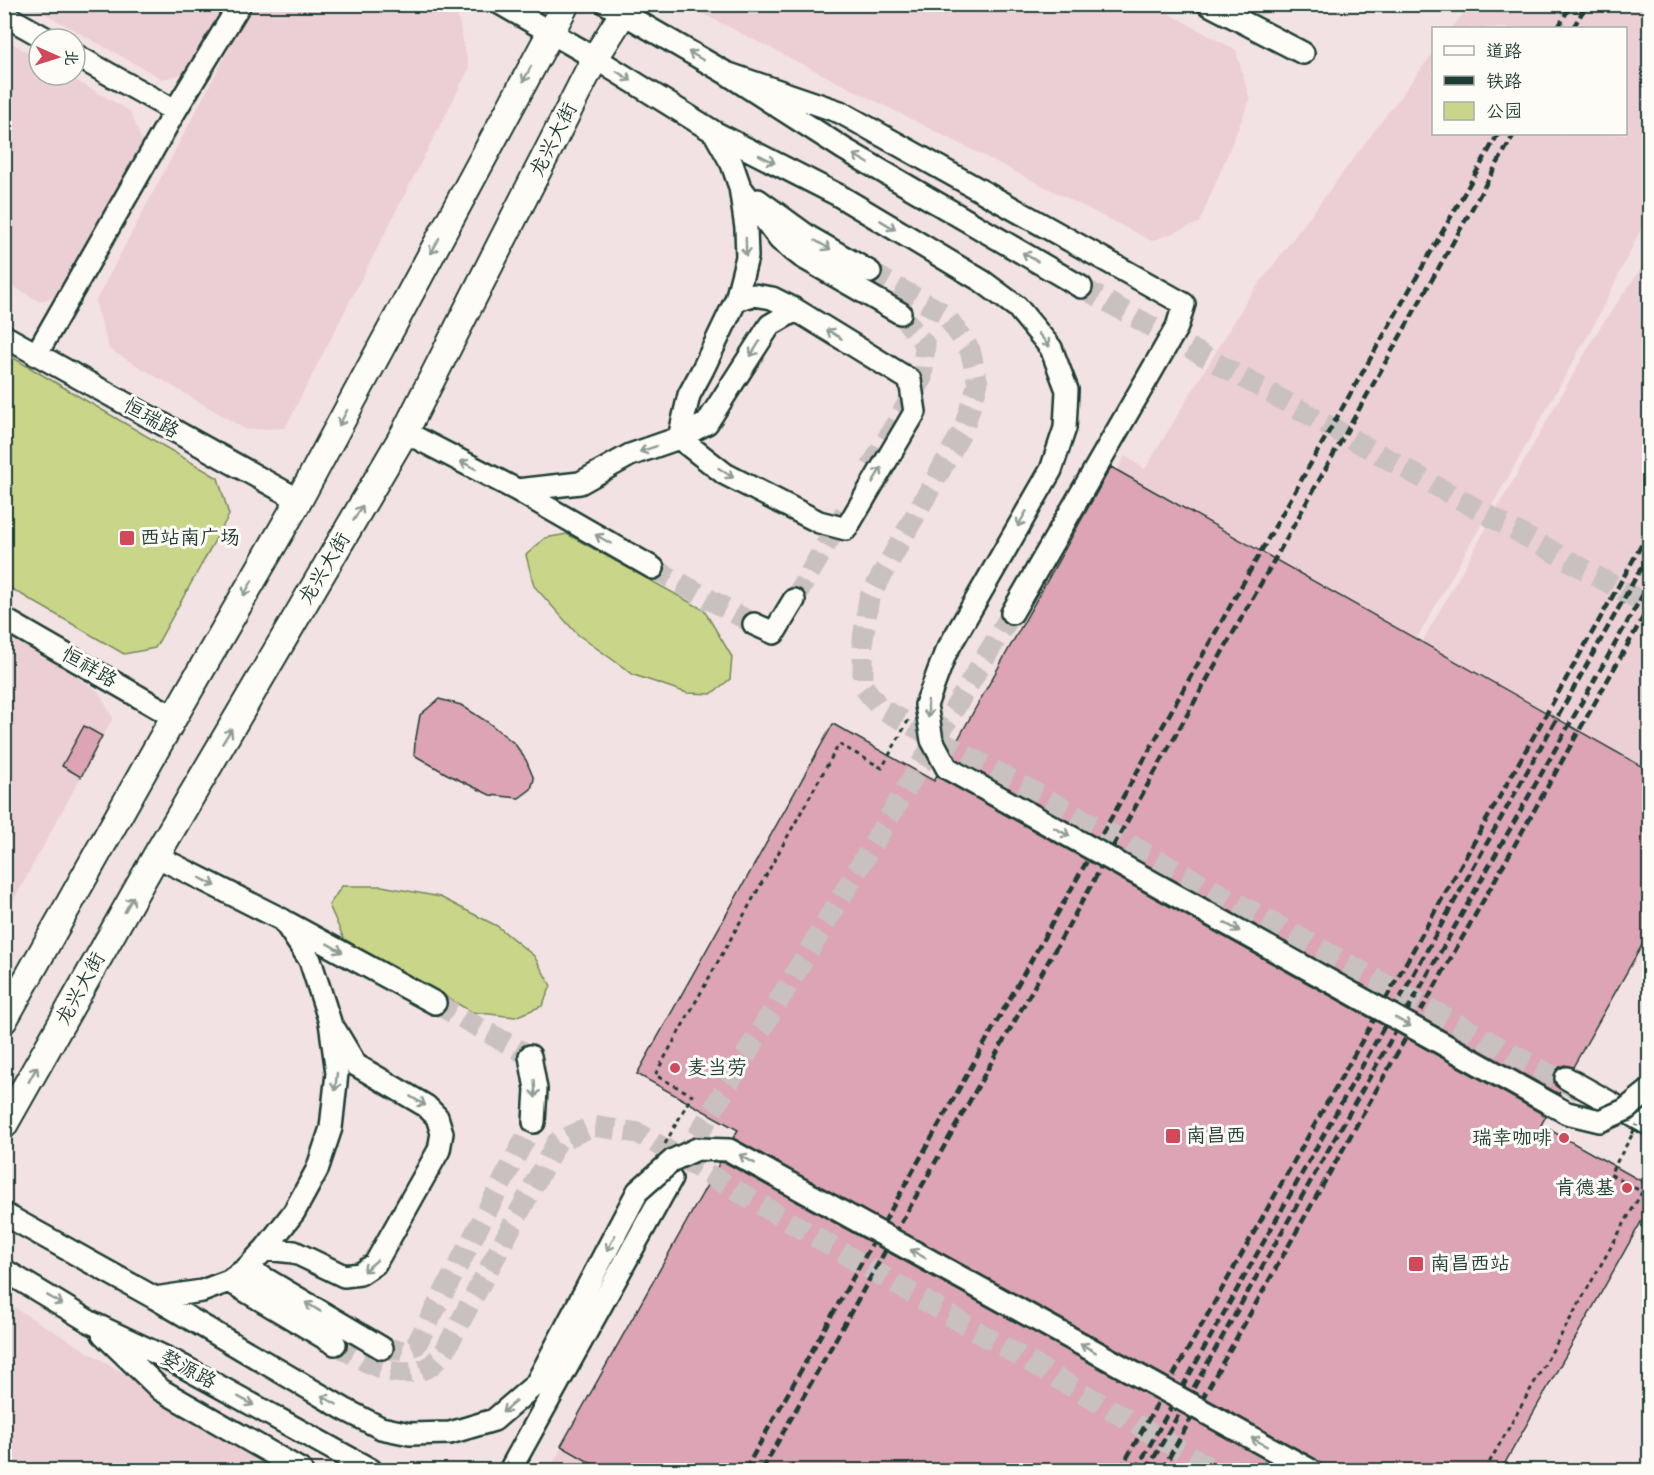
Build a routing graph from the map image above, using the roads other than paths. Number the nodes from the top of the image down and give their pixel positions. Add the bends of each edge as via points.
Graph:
1 (240, 4) edge
2 (501, 4) edge
3 (566, 4) edge
4 (1208, 4) edge
5 (620, 8) edge
6 (4, 15) edge
7 (27, 28) edge
8 (549, 33) junction
9 (1303, 53) dead end
10 (595, 58) junction
11 (87, 62) edge
12 (726, 73) junction
13 (175, 111) junction
14 (714, 132) junction
15 (741, 187) junction
16 (870, 272) tunnel mouth
17 (1081, 287) tunnel mouth
18 (736, 300) junction
19 (796, 310) junction
20 (900, 313) tunnel mouth
21 (4, 336) edge
22 (36, 355) junction
23 (405, 432) junction
24 (679, 438) junction
25 (517, 490) junction
26 (299, 500) junction
27 (653, 568) tunnel mouth
28 (795, 600) tunnel mouth
29 (1012, 613) tunnel mouth
30 (4, 618) edge
31 (754, 624) tunnel mouth
32 (174, 717) junction
33 (156, 856) junction
34 (283, 920) junction
35 (435, 1003) tunnel mouth
36 (4, 1020) edge
37 (330, 1022) junction
38 (530, 1056) dead end
39 (1566, 1078) tunnel mouth
40 (1650, 1090) edge
41 (534, 1122) tunnel mouth
42 (4, 1125) edge
43 (1641, 1129) edge
44 (671, 1179) tunnel mouth
45 (4, 1215) edge
46 (265, 1249) junction
47 (247, 1268) junction
48 (4, 1270) edge
49 (229, 1281) junction
50 (155, 1298) junction
51 (90, 1322) junction
52 (335, 1344) tunnel mouth
53 (382, 1348) tunnel mouth
54 (301, 1470) edge
55 (372, 1470) edge
56 (510, 1470) edge
57 (1310, 1470) edge

1 - 13 street
2 - 8 street
3 - 8 main road
4 - 9 street
5 - 10 main road, 龙兴大街
12 -> 5 street
6 - 7 street
8 - 10 street
8 -> 26 main road
10 -> 14 street
10 - 23 main road, 龙兴大街
11 - 13 street
17 -> 12 street via 844,149
12 - 29 street via 840,112 1184,304 1177,327
13 - 22 street
14 - 15 street
14 -> 40 street, bridge via 838,195 982,281 1017,307 1051,348 1067,390 1065,428 1051,470 945,654 926,705 932,740 947,768 1567,1113 1600,1121 1625,1110
15 -> 16 street via 809,237
15 -> 18 street via 747,257
15 - 20 street via 780,240 802,257
18 - 19 street via 754,295 772,298
18 - 24 street via 689,395
19 -> 24 street via 770,325 707,423
24 -> 19 street via 726,474 819,522 846,528 915,412 910,380
21 - 22 street, 恒瑞路
22 - 26 street, 恒瑞路
25 -> 23 street
33 -> 23 main road, 龙兴大街
24 -> 25 street via 630,455 580,483
27 -> 25 street
26 -> 32 main road
28 - 31 street via 774,633
30 - 32 street, 恒祥路
32 - 36 main road
33 -> 34 street
42 -> 33 main road, 龙兴大街
34 -> 35 street
34 - 37 street via 310,960
37 -> 46 street via 337,1073 331,1128 317,1170 294,1212
37 -> 46 street via 356,1065 426,1106 437,1117 442,1133 439,1150 375,1264 360,1274 344,1276 294,1252
38 -> 41 street via 537,1089
39 - 43 street
44 - 56 street
45 - 50 street
46 - 47 street
47 - 49 street
53 -> 47 street
48 -> 51 street, 婺源路
49 - 50 street via 202,1291
49 - 52 street
57 -> 50 street, bridge via 729,1150 697,1149 673,1160 638,1191 536,1384 494,1420 450,1433 410,1434 381,1428
51 - 54 street via 161,1390
51 -> 55 street, 婺源路 via 175,1362

